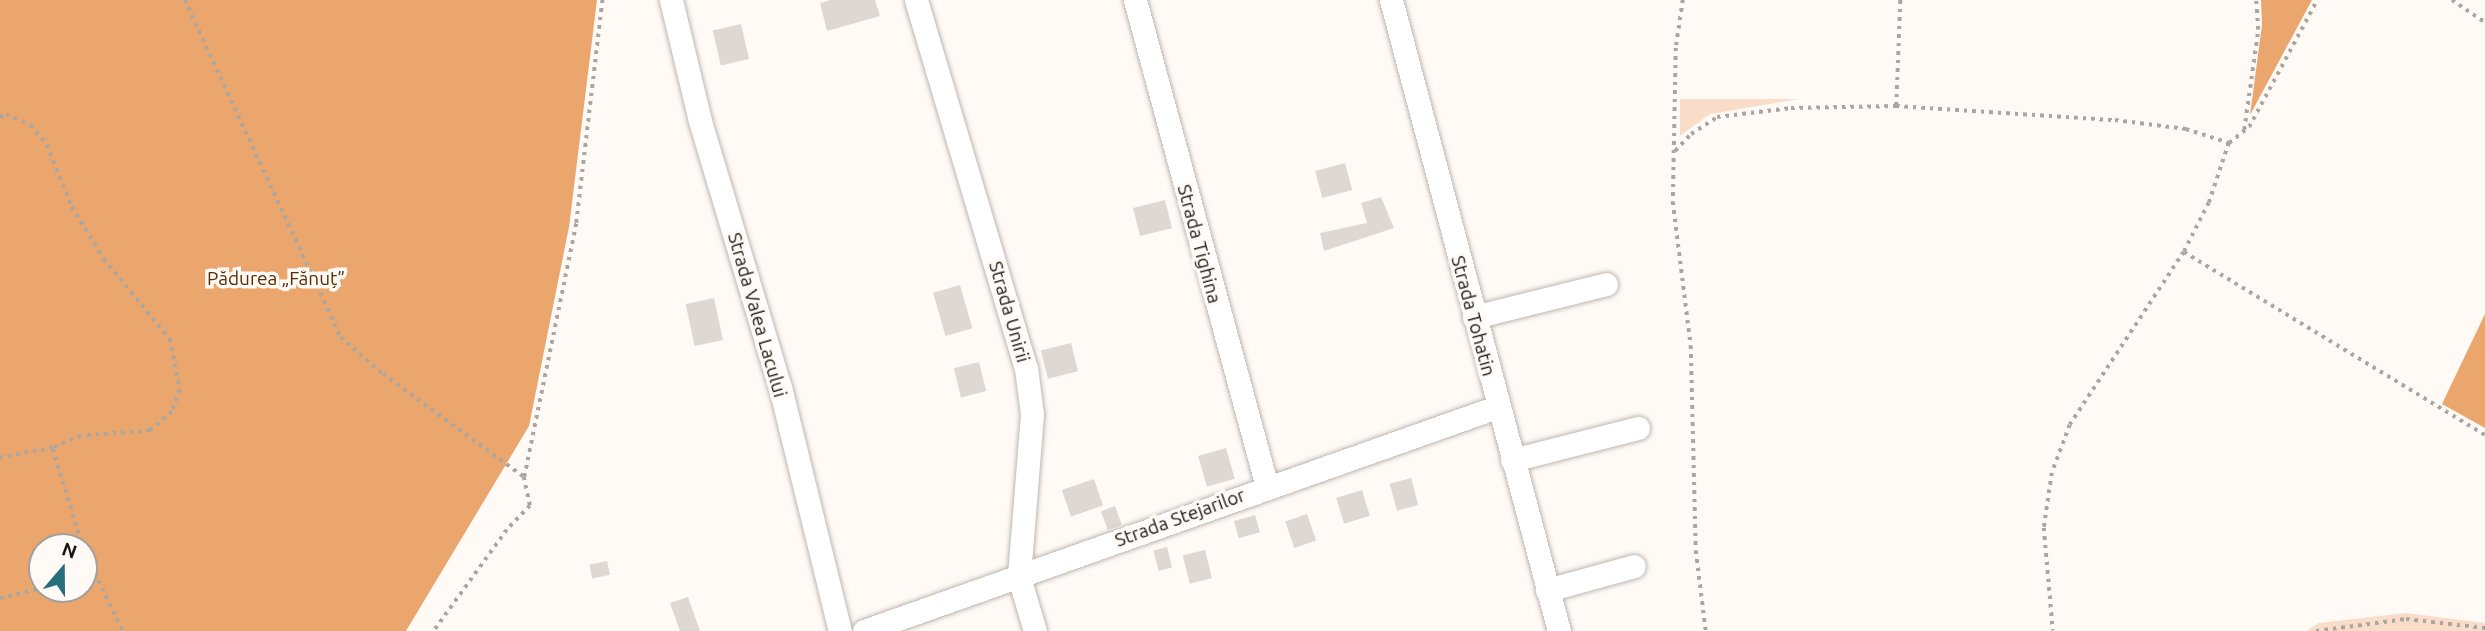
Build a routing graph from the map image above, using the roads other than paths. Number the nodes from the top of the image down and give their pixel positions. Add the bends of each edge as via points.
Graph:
1 (916, 0) edge
2 (1135, 0) edge
3 (1391, 0) edge
4 (674, 1) edge
5 (1606, 284) dead end
6 (1474, 317) junction
7 (1497, 407) junction
8 (1638, 428) dead end
9 (1512, 460) junction
10 (1268, 487) junction
11 (1634, 566) dead end
12 (1019, 577) junction
13 (1548, 590) junction
14 (840, 631) edge
15 (864, 631) edge
16 (1035, 631) edge
17 (1559, 631) edge

1 - 12 street, Strada Unirii via 1026,368 1032,414
2 - 10 street, Strada Tighina
3 - 6 street, Strada Tohatin
4 - 14 street, Strada Valea Lacului via 700,121 780,387
5 - 6 street
6 - 7 street, Strada Tohatin
7 - 9 street, Strada Tohatin
7 - 10 street, Strada Stejarilor
8 - 9 street
9 - 13 street, Strada Tohatin
10 - 12 street, Strada Stejarilor
11 - 13 street
12 - 15 street, Strada Stejarilor
12 - 16 street, Strada Unirii
13 - 17 street, Strada Tohatin

